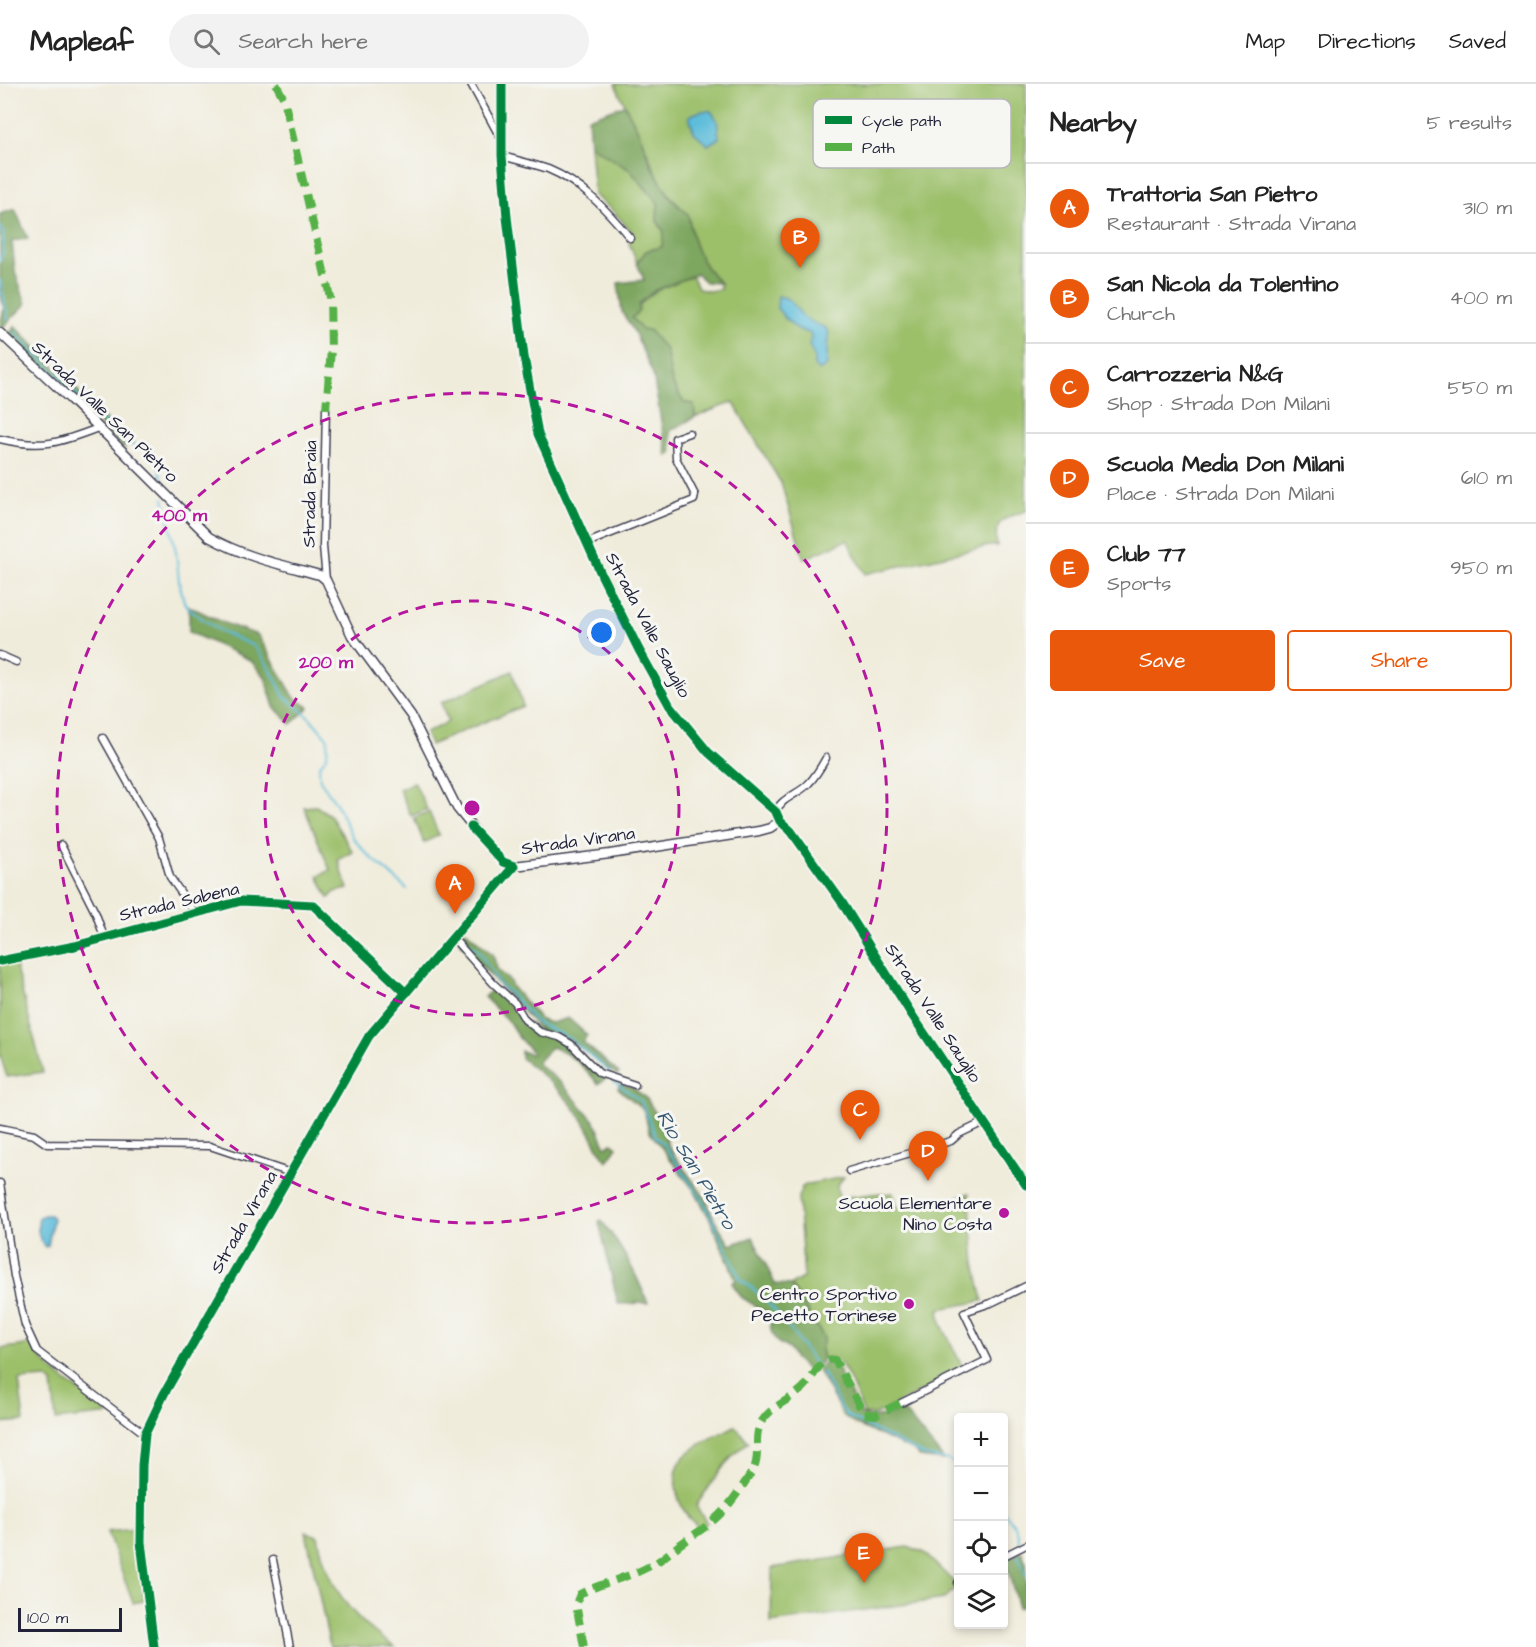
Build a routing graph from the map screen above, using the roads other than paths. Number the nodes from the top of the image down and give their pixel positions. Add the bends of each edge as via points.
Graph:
1 (471, 84) edge
2 (502, 84) edge
3 (502, 142) junction
4 (502, 156) junction
5 (630, 238) dead end
6 (0, 333) edge
7 (326, 409) dead end
8 (98, 428) junction
9 (689, 434) dead end
10 (0, 439) edge
11 (587, 543) junction
12 (326, 580) junction
13 (0, 654) edge
14 (16, 662) dead end
15 (103, 738) dead end
16 (826, 758) dead end
17 (776, 812) junction
18 (780, 821) junction
19 (61, 845) dead end
20 (514, 866) junction
21 (195, 913) junction
22 (104, 937) junction
23 (453, 938) junction
24 (0, 961) edge
25 (405, 993) junction
26 (635, 1085) dead end
27 (984, 1122) junction
28 (0, 1128) edge
29 (849, 1171) dead end
30 (291, 1173) junction
31 (0, 1183) edge
32 (1026, 1185) edge
33 (1026, 1286) edge
34 (901, 1403) dead end
35 (145, 1434) junction
36 (1026, 1545) edge
37 (1008, 1554) edge
38 (273, 1560) dead end
39 (154, 1647) edge
40 (290, 1647) edge

1 - 3 street
2 - 3 street, Strada Valle Sauglio
3 - 4 street, Strada Valle Sauglio
4 - 5 street via 548,170 582,189
4 - 11 street, Strada Valle Sauglio via 519,311 538,434
6 - 8 street, Strada Valle San Pietro
7 - 12 street, Strada Braia
8 - 10 street via 48,445
8 - 12 street, Strada Valle San Pietro via 209,537 259,560 320,575
9 - 11 street via 675,438 676,458 694,500
11 - 17 street, Strada Valle Sauglio via 670,706 708,752
12 - 20 street via 352,636 411,716 457,808 491,850
13 - 14 street
15 - 21 street via 159,838 170,877
16 - 17 street via 810,782 783,801
17 - 18 street, Strada Valle Sauglio
18 - 20 street, Strada Virana via 759,831
18 - 27 street, Strada Valle Sauglio via 841,901
19 - 22 street
20 - 23 street, Strada Virana
21 - 22 street, Strada Sabena
21 - 25 street, Strada Sabena via 240,901 313,905
22 - 24 street, Strada Sabena
23 - 25 street, Strada Virana
23 - 26 street via 508,995 525,1020 540,1032 571,1044 599,1073
25 - 30 street, Strada Virana via 369,1036
27 - 29 street via 951,1141
27 - 32 street, Strada Valle Sauglio
28 - 30 street via 34,1135 47,1144 210,1146
30 - 35 street, Strada Virana
31 - 35 street via 14,1276 25,1325 37,1351
33 - 34 street via 964,1312 987,1360
35 - 39 street, Strada Virana via 141,1542
36 - 37 street
38 - 40 street

